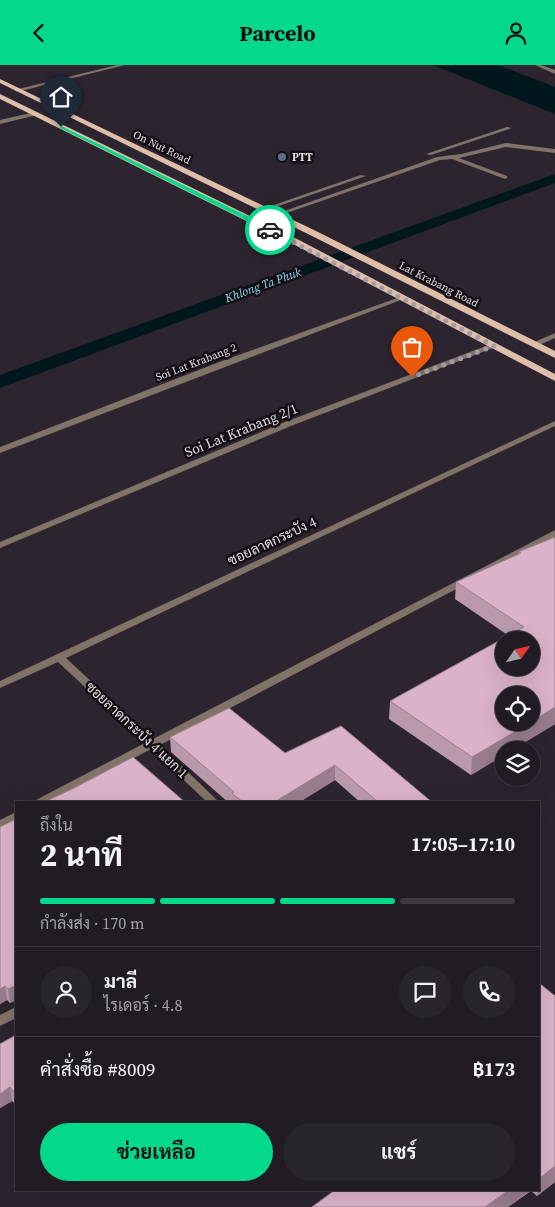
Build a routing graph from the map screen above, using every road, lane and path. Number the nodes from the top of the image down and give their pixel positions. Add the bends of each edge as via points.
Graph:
1 (123, 65) edge
2 (537, 65) edge
3 (555, 72) edge
4 (0, 81) edge
5 (17, 90) junction
6 (0, 96) edge
7 (57, 109) junction
8 (34, 114) junction
9 (0, 122) edge
10 (509, 128) dead end
11 (555, 151) edge
12 (451, 157) junction
13 (377, 172) dead end
14 (368, 175) dead end
15 (505, 177) dead end
16 (265, 209) junction
17 (276, 215) junction
18 (313, 233) joint
19 (402, 298) junction
20 (555, 335) edge
21 (534, 344) junction
22 (494, 346) junction
23 (555, 355) edge
24 (555, 378) edge
25 (555, 423) edge
26 (0, 450) edge
27 (555, 533) edge
28 (0, 545) edge
29 (59, 657) junction
30 (0, 685) edge
31 (150, 743) junction
32 (44, 801) edge
33 (213, 801) edge
34 (15, 817) edge
35 (0, 825) edge
36 (15, 1013) edge
37 (0, 1021) edge

1 - 5 street
2 - 3 street
4 - 5 main road, On Nut Road
5 - 7 main road, On Nut Road
6 - 8 main road, On Nut Road
7 - 8 main road
7 - 16 main road, On Nut Road
8 - 9 street
8 - 19 main road, On Nut Road via 296,242
10 - 13 street
11 - 12 street via 506,145
12 - 15 street
12 - 17 street via 439,158
14 - 16 street
16 - 17 main road, On Nut Road
17 - 18 main road, On Nut Road
18 - 21 main road, Lat Krabang Road
19 - 22 main road
19 - 26 street, Soi Lat Krabang 2
20 - 21 street
21 - 23 main road, Lat Krabang Road
22 - 24 main road
22 - 28 street, Soi Lat Krabang 2/1 via 288,424
25 - 29 street, ซอยลาดกระบัง 4
27 - 31 street
29 - 30 street, ซอยลาดกระบัง 4
29 - 31 street, ซอยลาดกระบัง 4 แยก 1
31 - 32 street
31 - 33 street, ซอยลาดกระบัง 4 แยก 1
34 - 35 street
36 - 37 street

